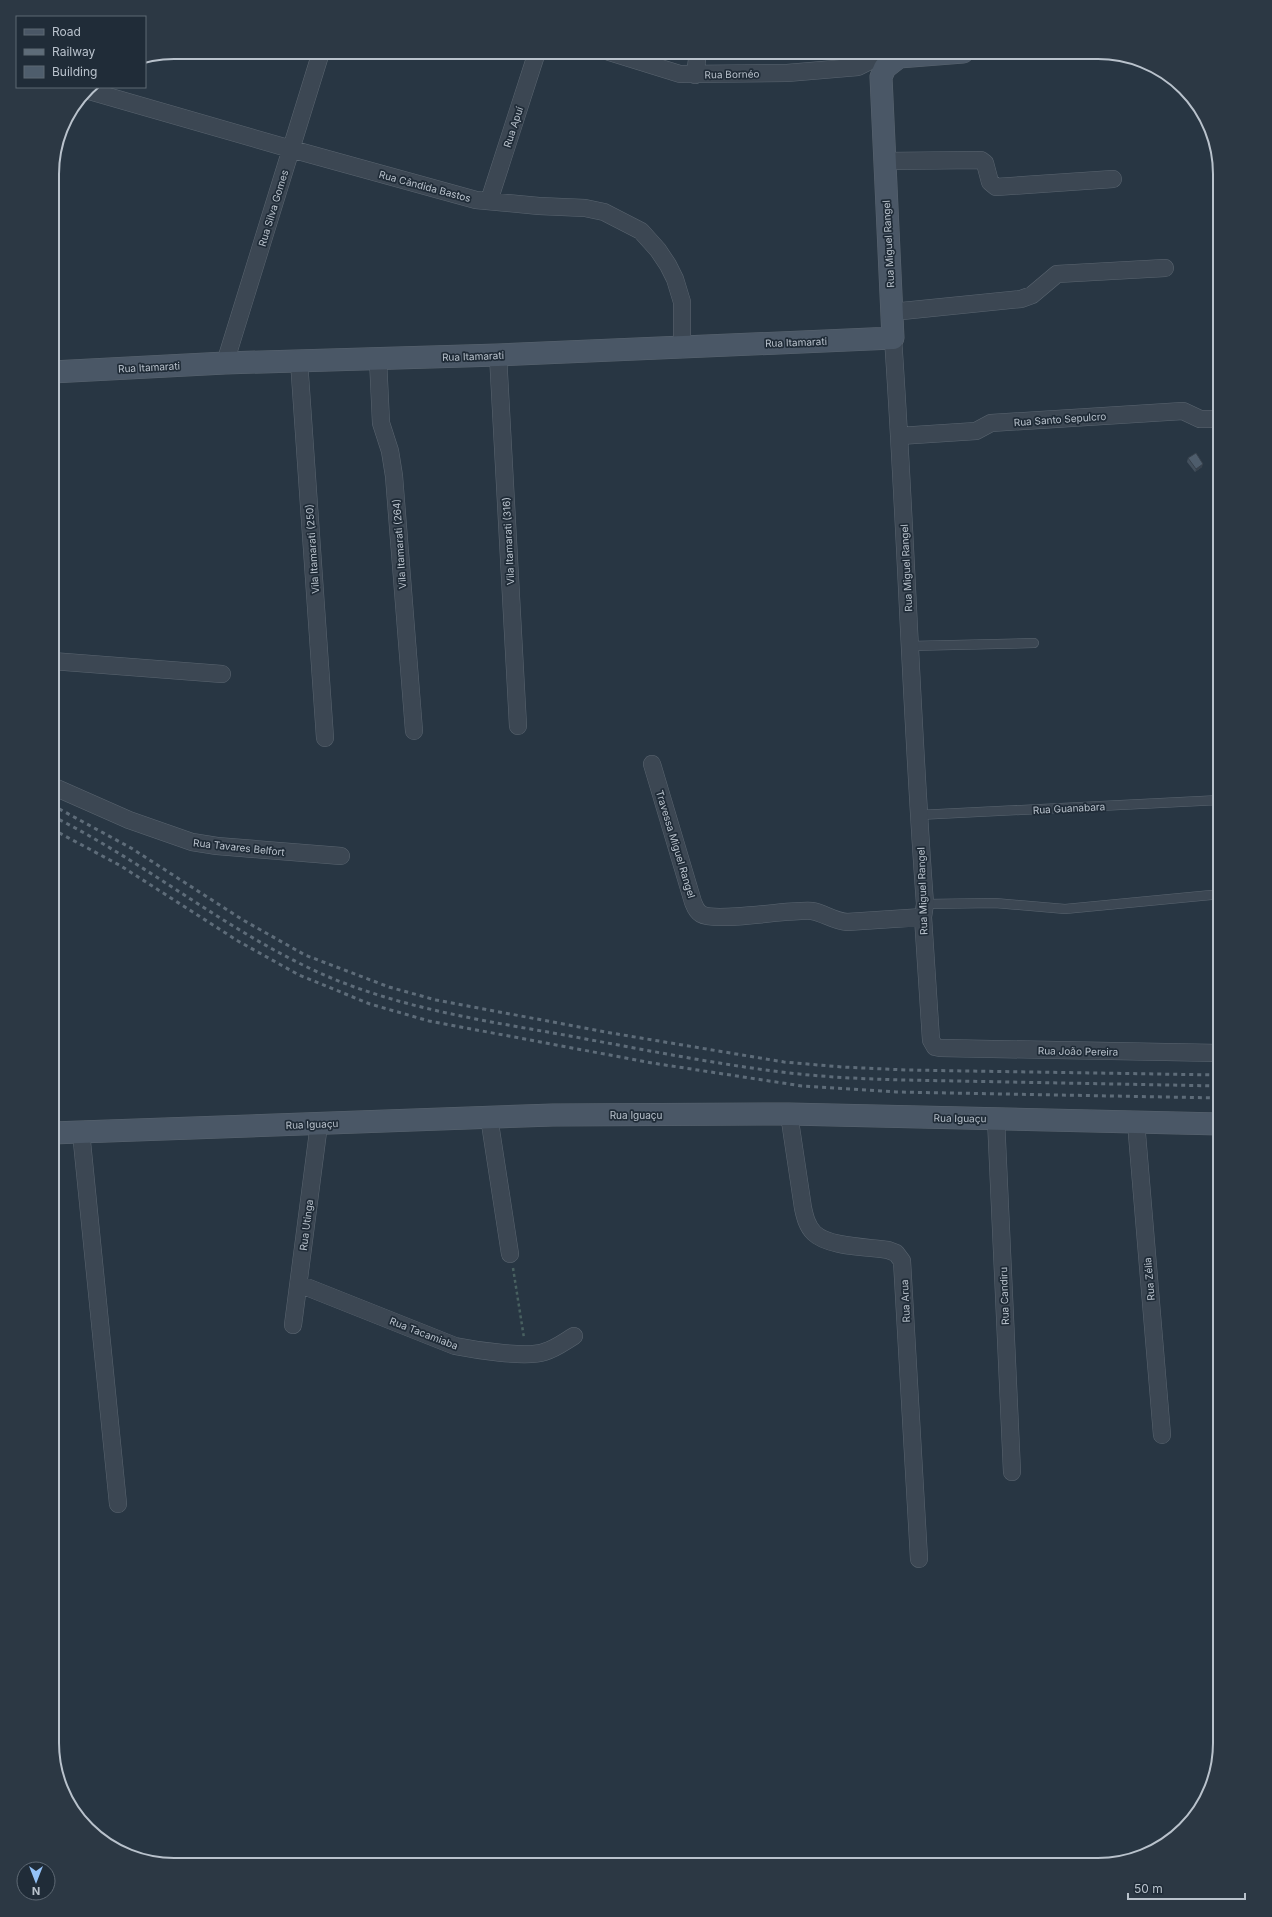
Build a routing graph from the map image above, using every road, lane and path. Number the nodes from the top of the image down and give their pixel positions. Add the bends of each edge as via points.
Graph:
1 (318, 59) edge
2 (535, 59) edge
3 (630, 59) edge
4 (697, 59) edge
5 (870, 59) edge
6 (890, 59) edge
7 (858, 67) junction
8 (695, 75) junction
9 (880, 87) junction
10 (94, 92) edge
11 (291, 149) junction
12 (884, 161) junction
13 (1113, 179) dead end
14 (489, 202) junction
15 (1165, 268) dead end
16 (892, 312) junction
17 (893, 338) junction
18 (682, 347) junction
19 (498, 355) junction
20 (378, 359) junction
21 (299, 361) junction
22 (225, 363) junction
23 (59, 372) edge
24 (1213, 419) edge
25 (900, 436) junction
26 (1034, 643) dead end
27 (910, 646) junction
28 (59, 662) edge
29 (222, 674) dead end
30 (518, 726) dead end
31 (414, 731) dead end
32 (325, 738) dead end
33 (652, 764) dead end
34 (59, 789) edge
35 (1213, 800) edge
36 (918, 815) junction
37 (341, 856) dead end
38 (1212, 895) dead end
39 (924, 911) junction
40 (935, 1047) joint
41 (1213, 1053) edge
42 (789, 1114) junction
43 (488, 1117) junction
44 (996, 1119) junction
45 (1136, 1122) junction
46 (319, 1124) junction
47 (1213, 1124) edge
48 (81, 1132) junction
49 (59, 1133) edge
50 (510, 1254) joint
51 (299, 1284) junction
52 (293, 1325) dead end
53 (574, 1336) dead end
54 (526, 1353) junction
55 (1162, 1435) dead end
56 (1012, 1472) dead end
57 (118, 1504) dead end
58 (919, 1559) dead end

1 - 11 street, Rua Silva Gomes
2 - 14 street, Rua Apuí
3 - 8 street, Rua Bornéo via 670,72
4 - 8 street
5 - 7 street
6 - 9 main road, Rua Miguel Rangel via 881,77
7 - 8 street, Rua Bornéo
7 - 9 street
9 - 12 main road, Rua Miguel Rangel
10 - 11 street, Rua Cândida Bastos
11 - 14 street, Rua Cândida Bastos
11 - 22 street, Rua Silva Gomes
12 - 13 street via 981,160 985,163 990,182 996,187
12 - 16 main road, Rua Miguel Rangel
14 - 18 street, Rua Cândida Bastos via 585,208 609,214 641,231 658,250 675,279 682,302
15 - 16 street via 1057,274 1032,295 1021,299
16 - 17 main road, Rua Miguel Rangel
17 - 18 main road, Rua Itamarati
17 - 25 street, Rua Miguel Rangel
18 - 19 main road, Rua Itamarati
19 - 20 main road, Rua Itamarati
19 - 30 street, Vila Itamarati (316)
20 - 21 main road, Rua Itamarati
20 - 31 street, Vila Itamarati (264) via 381,424 390,451 394,476
21 - 22 main road, Rua Itamarati
21 - 32 street, Vila Itamarati (250)
22 - 23 main road, Rua Itamarati
24 - 25 street, Rua Santo Sepulcro via 1200,419 1183,411 991,424 976,431
25 - 27 street, Rua Miguel Rangel
26 - 27 lane
27 - 36 street, Rua Miguel Rangel
28 - 29 street
33 - 39 street, Travessa Miguel Rangel via 693,902 696,910 702,914 719,917 812,912 847,922
34 - 37 street, Rua Tavares Belfort via 129,820 192,842
35 - 36 lane, Rua Guanabara
36 - 39 street, Rua Miguel Rangel
38 - 39 lane via 1064,909 995,903
39 - 40 street, Rua Miguel Rangel via 931,1040
40 - 41 street, Rua João Pereira
42 - 43 main road, Rua Iguaçu
42 - 44 main road, Rua Iguaçu
42 - 58 street, Rua Arua via 803,1208 807,1223 814,1233 832,1242 888,1250 896,1253 902,1261
43 - 46 main road, Rua Iguaçu
43 - 50 street
44 - 45 main road, Rua Iguaçu
44 - 56 street, Rua Candiru
45 - 47 main road, Rua Iguaçu
45 - 55 street, Rua Zélia
46 - 48 main road, Rua Iguaçu
46 - 51 street, Rua Utinga
48 - 49 main road, Rua Iguaçu
48 - 57 street
50 - 54 path
51 - 52 street, Rua Utinga
51 - 54 street, Rua Tacamiaba via 455,1346 482,1352
53 - 54 street, Rua Tacamiaba via 542,1353

